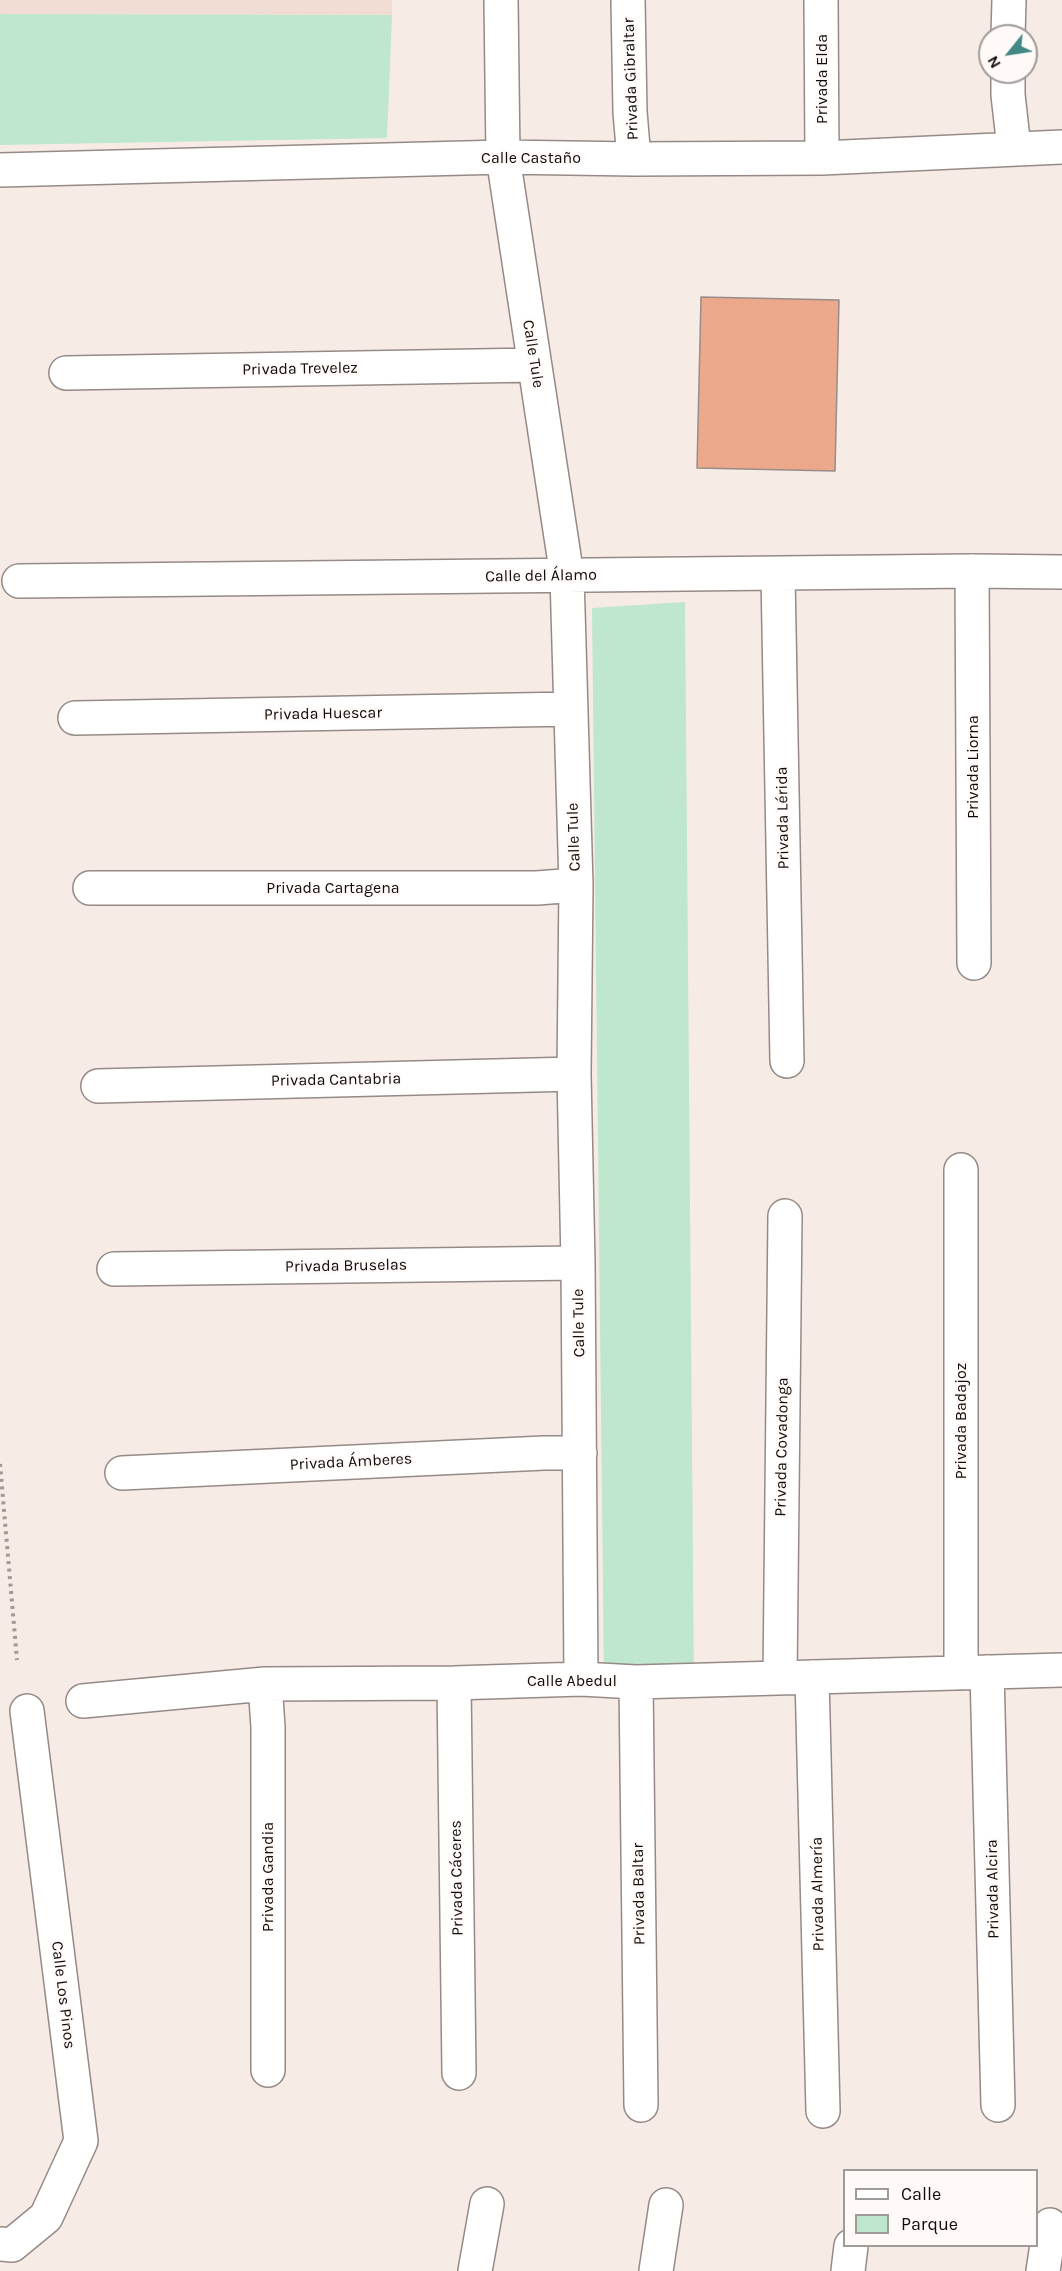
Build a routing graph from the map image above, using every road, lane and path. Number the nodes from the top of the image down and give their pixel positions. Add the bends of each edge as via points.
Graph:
1 (501, 0) edge
2 (628, 0) edge
3 (821, 0) edge
4 (1009, 0) edge
5 (1008, 24) edge
6 (1008, 84) edge
7 (1062, 147) edge
8 (1014, 148) junction
9 (502, 157) junction
10 (822, 158) junction
11 (634, 159) junction
12 (0, 170) edge
13 (534, 364) junction
14 (66, 373) dead end
15 (972, 571) junction
16 (1062, 572) edge
17 (778, 575) junction
18 (567, 576) junction
19 (19, 581) dead end
20 (570, 709) junction
21 (75, 718) dead end
22 (576, 885) junction
23 (90, 888) dead end
24 (974, 963) dead end
25 (787, 1061) dead end
26 (574, 1074) junction
27 (98, 1086) dead end
28 (961, 1170) dead end
29 (785, 1216) dead end
30 (578, 1263) junction
31 (114, 1269) dead end
32 (580, 1453) junction
33 (0, 1464) edge
34 (122, 1473) dead end
35 (17, 1660) dead end
36 (1062, 1670) edge
37 (974, 1673) junction
38 (812, 1677) junction
39 (780, 1678) junction
40 (581, 1679) junction
41 (636, 1682) junction
42 (454, 1683) junction
43 (265, 1684) junction
44 (83, 1701) dead end
45 (27, 1711) dead end
46 (268, 2070) dead end
47 (459, 2073) dead end
48 (641, 2105) dead end
49 (998, 2105) dead end
50 (823, 2111) dead end
51 (487, 2204) dead end
52 (666, 2205) dead end
53 (1050, 2225) dead end
54 (0, 2244) edge
55 (851, 2247) edge
56 (475, 2271) edge
57 (656, 2271) edge
58 (848, 2271) edge
59 (1042, 2271) edge

1 - 9 street, Calle Tule
2 - 11 street, Privada Gibraltar
3 - 10 street, Privada Elda
4 - 5 street
6 - 8 street
7 - 8 street, Calle Castaño
8 - 10 street, Calle Castaño
9 - 11 street, Calle Castaño
9 - 12 street, Calle Castaño
9 - 13 street, Calle Tule
10 - 11 street, Calle Castaño
13 - 14 street, Privada Trevelez
13 - 18 street, Calle Tule
15 - 16 street, Calle del Álamo
15 - 17 street, Calle del Álamo
15 - 24 street, Privada Liorna
17 - 18 street, Calle del Álamo
17 - 25 street, Privada Lérida
18 - 19 street, Calle del Álamo
18 - 20 street, Calle Tule
20 - 21 street, Privada Huescar
20 - 22 street, Calle Tule
22 - 23 street, Privada Cartagena
22 - 26 street, Calle Tule
26 - 27 street, Privada Cantabria
26 - 30 street, Calle Tule
28 - 37 street, Privada Badajoz
29 - 39 street, Privada Covadonga
30 - 31 street, Privada Bruselas
30 - 32 street, Calle Tule
32 - 34 street, Privada Ámberes
32 - 40 street, Calle Tule
33 - 35 path
36 - 37 street, Calle Abedul
37 - 38 street, Calle Abedul
37 - 49 street, Privada Alcira
38 - 39 street, Calle Abedul
38 - 50 street, Privada Almería
39 - 41 street, Calle Abedul
40 - 41 street, Calle Abedul
40 - 42 street, Calle Abedul
41 - 48 street, Privada Baltar
42 - 43 street, Calle Abedul
42 - 47 street, Privada Cáceres
43 - 44 street, Calle Abedul
43 - 46 street, Privada Gandia
45 - 54 street, Calle Los Pinos via 81,2141 46,2217 12,2245
51 - 56 street
52 - 57 street
53 - 59 street
55 - 58 street

